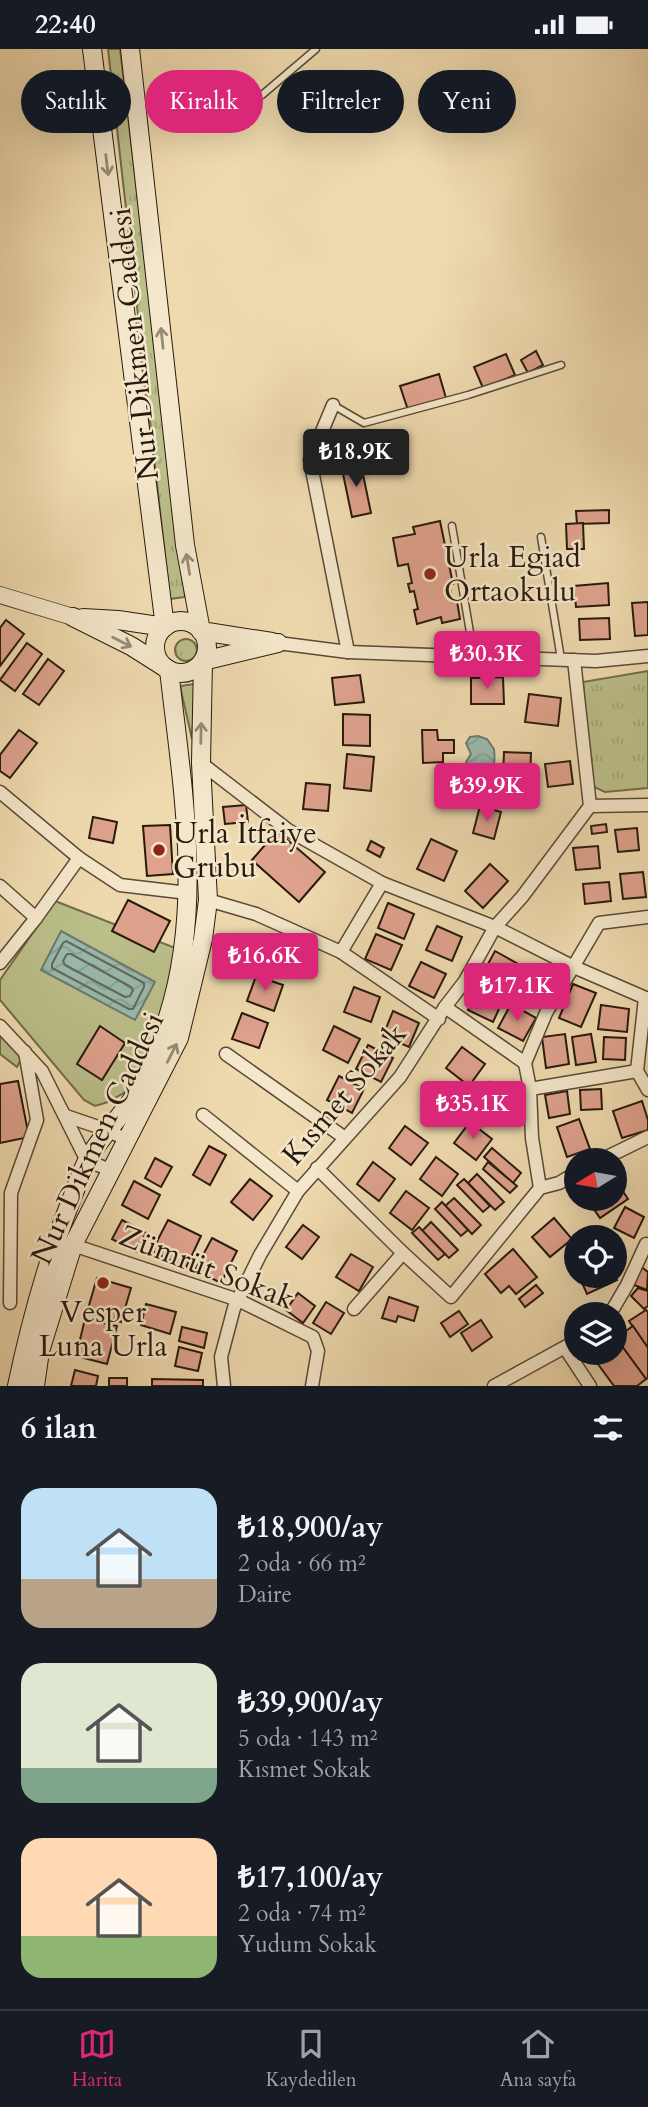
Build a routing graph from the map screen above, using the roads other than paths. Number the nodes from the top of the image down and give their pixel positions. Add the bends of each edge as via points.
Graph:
1 (92, 49) edge
2 (130, 49) edge
3 (316, 49) edge
4 (263, 94) edge
5 (561, 365) dead end
6 (333, 405) joint
7 (452, 526) dead end
8 (541, 537) dead end
9 (0, 595) edge
10 (73, 617) junction
11 (164, 627) junction
12 (201, 631) junction
13 (278, 643) junction
14 (348, 652) junction
15 (474, 656) junction
16 (648, 656) edge
17 (568, 660) junction
18 (203, 661) junction
19 (169, 670) junction
20 (201, 763) junction
21 (0, 792) edge
22 (648, 805) edge
23 (590, 806) junction
24 (79, 858) junction
25 (382, 883) junction
26 (0, 886) edge
27 (188, 893) junction
28 (208, 899) junction
29 (648, 916) edge
30 (36, 918) junction
31 (495, 927) junction
32 (341, 952) junction
33 (0, 963) edge
34 (574, 967) junction
35 (646, 998) edge
36 (442, 1013) junction
37 (0, 1026) edge
38 (25, 1052) junction
39 (226, 1054) dead end
40 (525, 1063) junction
41 (637, 1071) junction
42 (530, 1090) junction
43 (648, 1090) edge
44 (203, 1115) dead end
45 (66, 1116) junction
46 (107, 1130) junction
47 (648, 1137) edge
48 (345, 1138) junction
49 (127, 1140) junction
50 (626, 1148) edge
51 (87, 1161) junction
52 (317, 1168) junction
53 (111, 1170) junction
54 (564, 1180) edge
55 (540, 1188) junction
56 (298, 1191) junction
57 (647, 1242) edge
58 (74, 1245) junction
59 (403, 1253) junction
60 (238, 1300) junction
61 (617, 1302) edge
62 (10, 1303) dead end
63 (354, 1309) dead end
64 (564, 1349) edge
65 (580, 1365) edge
66 (17, 1386) edge
67 (35, 1386) edge
68 (224, 1386) edge
69 (312, 1386) edge
70 (494, 1386) edge
71 (590, 1386) edge

1 -> 11 main road, Nur Dikmen Caddesi
12 -> 2 main road, Nur Dikmen Caddesi via 185,545
3 - 4 lane
5 - 6 lane via 365,423
6 - 14 street via 310,460
7 - 15 lane
8 - 17 lane
9 - 10 street
10 - 11 main road
10 -> 19 main road
11 - 12 main road via 185,622
11 - 19 main road via 156,650
12 - 13 main road
12 - 18 main road via 206,646
13 - 14 street
13 - 18 main road
14 - 15 street
15 - 17 street
16 - 17 street
17 - 23 street
18 - 19 main road via 188,672
20 -> 18 main road, Nur Dikmen Caddesi
19 - 27 main road, Nur Dikmen Caddesi via 185,813
20 - 25 street via 288,830
20 - 28 main road, Nur Dikmen Caddesi
21 - 24 street
22 - 23 street
23 - 31 street, Kısmet Sokak
24 - 27 street via 120,885
24 - 30 street
25 - 31 street
25 - 32 street
26 - 30 street
27 - 46 main road, Nur Dikmen Caddesi via 183,951 169,1016 144,1081
28 - 32 street via 256,914
49 -> 28 main road, Nur Dikmen Caddesi via 180,1038
29 - 34 street via 599,923
30 - 33 street
31 - 34 street
31 - 36 street, Kısmet Sokak
32 - 36 street
34 - 35 street
34 - 40 street via 546,1013
35 - 41 street
36 - 40 street
36 - 48 street, Kısmet Sokak via 400,1077
37 - 38 street
38 - 45 street via 42,1071
38 - 62 street via 37,1121 11,1193
39 - 48 street
40 - 42 street
41 - 42 street
41 - 43 street
42 - 55 street via 531,1138
44 - 56 street
45 - 46 street
45 - 51 street
46 - 49 street
46 - 51 main road, Nur Dikmen Caddesi
47 - 50 street
48 - 52 street, Kısmet Sokak
49 - 53 main road, Nur Dikmen Caddesi
51 - 53 street
51 - 66 main road, Nur Dikmen Caddesi via 30,1324
52 - 56 street, Kısmet Sokak
52 - 59 street
53 - 58 main road, Nur Dikmen Caddesi
54 - 55 street
55 - 59 street via 451,1297
56 - 60 street, Kısmet Sokak
57 - 61 street
58 - 60 street, Zümrüt Sokak
58 - 67 main road, Nur Dikmen Caddesi via 40,1351
59 - 63 street
60 - 68 street, Kısmet Sokak via 222,1357
60 - 69 street, Zümrüt Sokak via 313,1337 318,1351
64 - 70 street
65 - 71 street

